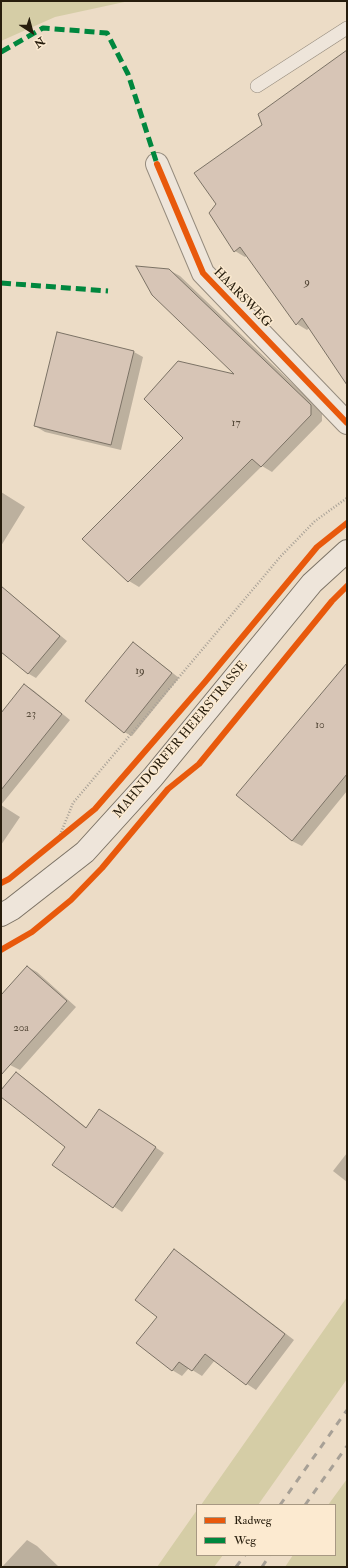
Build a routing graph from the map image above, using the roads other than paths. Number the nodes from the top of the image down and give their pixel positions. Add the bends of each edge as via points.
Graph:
1 (347, 28) edge
2 (256, 86) dead end
3 (158, 164) dead end
4 (347, 423) edge
5 (347, 551) edge
6 (1, 915) edge

1 - 2 lane
3 - 4 main road, HAARSWEG via 203,273
5 - 6 main road, MAHNDORFER HEERSTRASSE via 312,583 153,777 85,852

